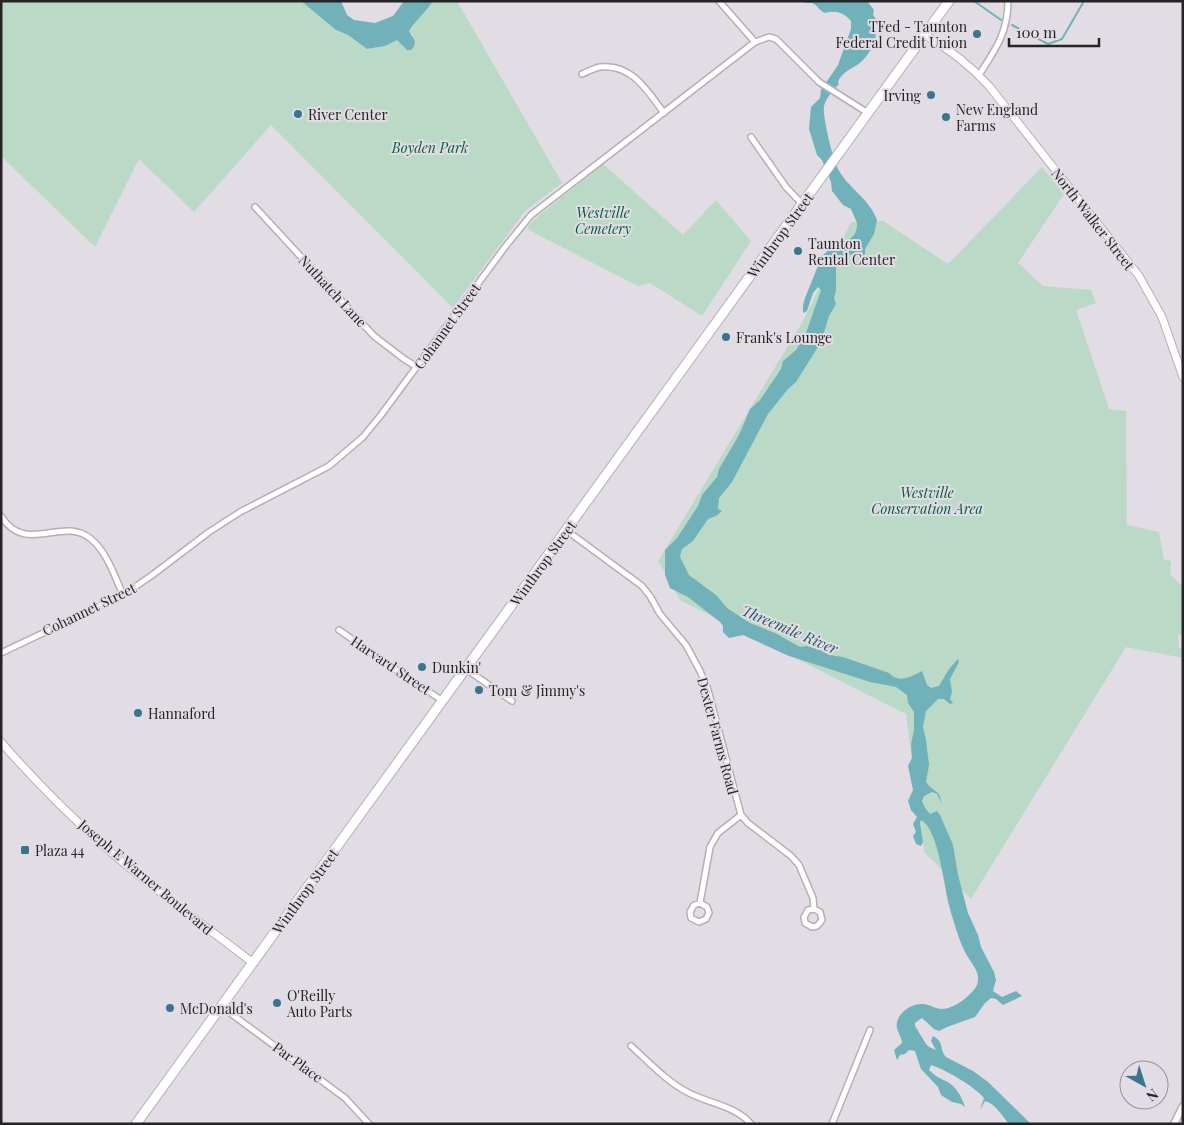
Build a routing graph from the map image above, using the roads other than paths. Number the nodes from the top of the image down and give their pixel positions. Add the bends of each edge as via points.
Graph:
1 (719, 1) edge
2 (949, 1) edge
3 (1008, 1) edge
4 (925, 35) junction
5 (755, 42) junction
6 (582, 74) dead end
7 (979, 75) junction
8 (664, 113) junction
9 (868, 113) junction
10 (751, 136) dead end
11 (802, 204) junction
12 (255, 207) dead end
13 (417, 367) junction
14 (1183, 377) edge
15 (1, 516) edge
16 (566, 530) junction
17 (123, 595) junction
18 (339, 630) dead end
19 (1, 653) edge
20 (466, 668) junction
21 (443, 700) junction
22 (512, 701) dead end
23 (1, 742) edge
24 (741, 815) junction
25 (700, 903) dead end
26 (814, 909) dead end
27 (253, 963) junction
28 (222, 1006) junction
29 (870, 1030) dead end
30 (631, 1046) dead end
31 (1183, 1106) edge
32 (136, 1124) edge
33 (369, 1124) edge
34 (751, 1124) edge
35 (832, 1124) edge
36 (1174, 1124) edge

1 - 5 street
2 - 4 highway, Winthrop Street
3 - 7 street via 1003,34
4 - 7 main road, North Walker Street via 945,46
4 - 9 highway, Winthrop Street
5 - 8 street, Cohannet Street
5 - 9 street via 769,37 776,39 821,84
6 - 8 street via 600,67 617,68 631,74
7 - 14 main road, North Walker Street via 1139,276 1162,317
8 - 13 street, Cohannet Street via 531,215
9 - 11 highway, Winthrop Street
10 - 11 street via 786,187
11 - 16 highway, Winthrop Street
12 - 13 street, Nuthatch Lane via 374,336
13 - 17 street, Cohannet Street via 363,437 336,462 240,512
15 - 17 street via 17,531 28,535 74,530 86,535 98,546
16 - 20 highway, Winthrop Street
16 - 24 street, Dexter Farms Road via 642,586 692,655 708,690
17 - 19 street, Cohannet Street
18 - 21 street, Harvard Street
20 - 21 highway, Winthrop Street
20 - 22 street
21 - 27 highway, Winthrop Street
23 - 27 main road, Joseph E Warner Boulevard via 44,789 106,848
24 - 25 street via 718,833 710,847
24 - 26 street via 799,865
27 - 28 highway, Winthrop Street
28 - 32 highway, Winthrop Street
28 - 33 street, Par Place via 346,1098
29 - 35 street
30 - 34 street via 688,1093 741,1114
31 - 36 street

